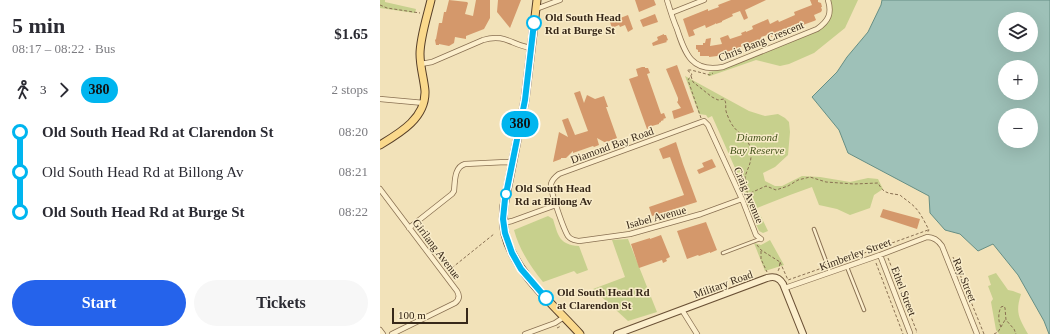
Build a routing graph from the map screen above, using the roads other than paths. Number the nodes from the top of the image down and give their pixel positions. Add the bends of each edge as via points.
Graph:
1 (430, 0) edge
2 (537, 0) edge
3 (560, 0) edge
4 (667, 0) edge
5 (704, 0) edge
6 (828, 0) edge
7 (536, 9) junction
8 (671, 13) junction
9 (532, 48) junction
10 (421, 64) junction
11 (380, 99) edge
12 (424, 102) junction
13 (704, 121) joint
14 (380, 145) edge
15 (512, 163) junction
16 (380, 189) edge
17 (741, 198) junction
18 (556, 205) junction
19 (503, 223) junction
20 (409, 228) junction
21 (814, 229) dead end
22 (931, 237) joint
23 (761, 239) joint
24 (572, 240) joint
25 (723, 253) dead end
26 (880, 255) junction
27 (848, 267) junction
28 (830, 273) junction
29 (785, 288) junction
30 (682, 310) junction
31 (864, 310) dead end
32 (564, 317) junction
33 (380, 330) edge
34 (910, 333) road end
35 (383, 334) edge
36 (392, 334) edge
37 (526, 334) edge
38 (580, 334) edge
39 (616, 334) edge
40 (697, 334) edge
41 (803, 334) edge
42 (977, 334) edge

1 - 10 main road via 421,44
2 - 7 main road
3 - 7 street
4 - 8 street
5 - 8 street
6 - 8 street, Chris Bang Crescent via 829,15 824,25 723,68 714,69 693,62 684,50
7 - 9 main road
9 - 10 street via 503,38 491,38
9 - 15 main road via 525,100
10 - 12 main road
11 - 12 street
12 - 14 main road via 410,124
13 - 17 street, Craig Avenue
13 - 18 street, Diamond Bay Road via 559,174 551,185
15 - 19 main road
15 - 20 street via 461,165 456,172 452,194
16 - 20 street, Girilang Avenue
17 - 23 street, Craig Avenue via 756,234
17 - 24 street, Isabel Avenue via 701,214 630,234
18 - 19 street
18 - 24 street, Diamond Bay Road via 567,235
19 - 32 main road via 510,248 521,269
20 - 36 street, Girilang Avenue via 459,297 457,302
21 - 28 lane
22 - 26 street, Kimberley Street
22 - 42 street, Ray Street via 939,242
23 - 25 lane, Craig Avenue
26 - 27 street, Kimberley Street
26 - 34 street, Ethel Street
27 - 28 street, Kimberley Street
27 - 31 lane
28 - 29 street, Kimberley Street
29 - 30 street, Military Road via 778,278 767,278
29 - 41 street
30 - 39 street, Military Road
30 - 40 street
32 - 37 street
32 - 38 main road
33 - 35 street

